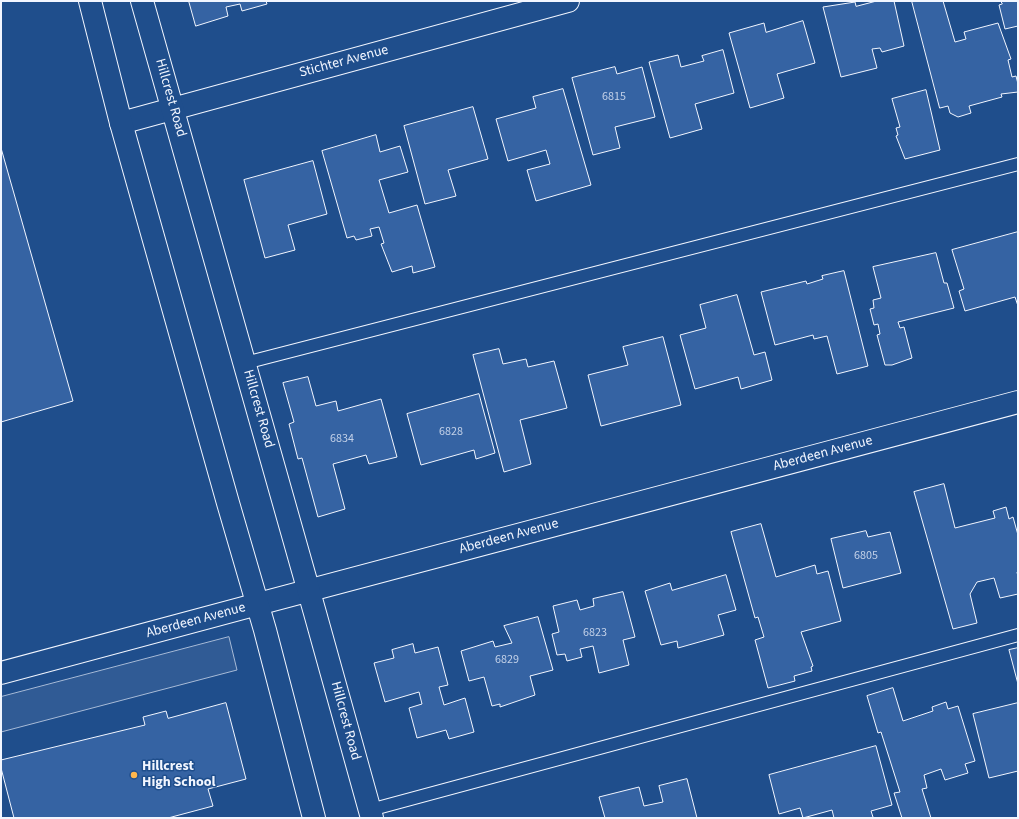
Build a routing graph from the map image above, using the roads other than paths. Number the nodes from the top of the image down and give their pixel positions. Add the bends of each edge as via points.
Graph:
1 (90, 1) edge
2 (142, 1) edge
3 (568, 1) edge
4 (173, 109) junction
5 (121, 123) junction
6 (1018, 164) edge
7 (245, 363) junction
8 (1018, 402) edge
9 (309, 591) junction
10 (258, 604) junction
11 (1018, 635) edge
12 (1, 674) edge
13 (371, 814) edge
14 (314, 818) edge

1 - 5 main road
2 - 4 main road, Hillcrest Road
3 - 4 main road, Stichter Avenue
4 - 5 main road, Stichter Avenue
4 - 7 main road, Hillcrest Road
5 - 10 main road
6 - 7 lane
7 - 9 main road, Hillcrest Road
8 - 9 main road, Aberdeen Avenue
9 - 10 main road, Aberdeen Avenue
9 - 13 main road, Hillcrest Road
10 - 12 main road, Aberdeen Avenue
10 - 14 main road
11 - 13 lane

